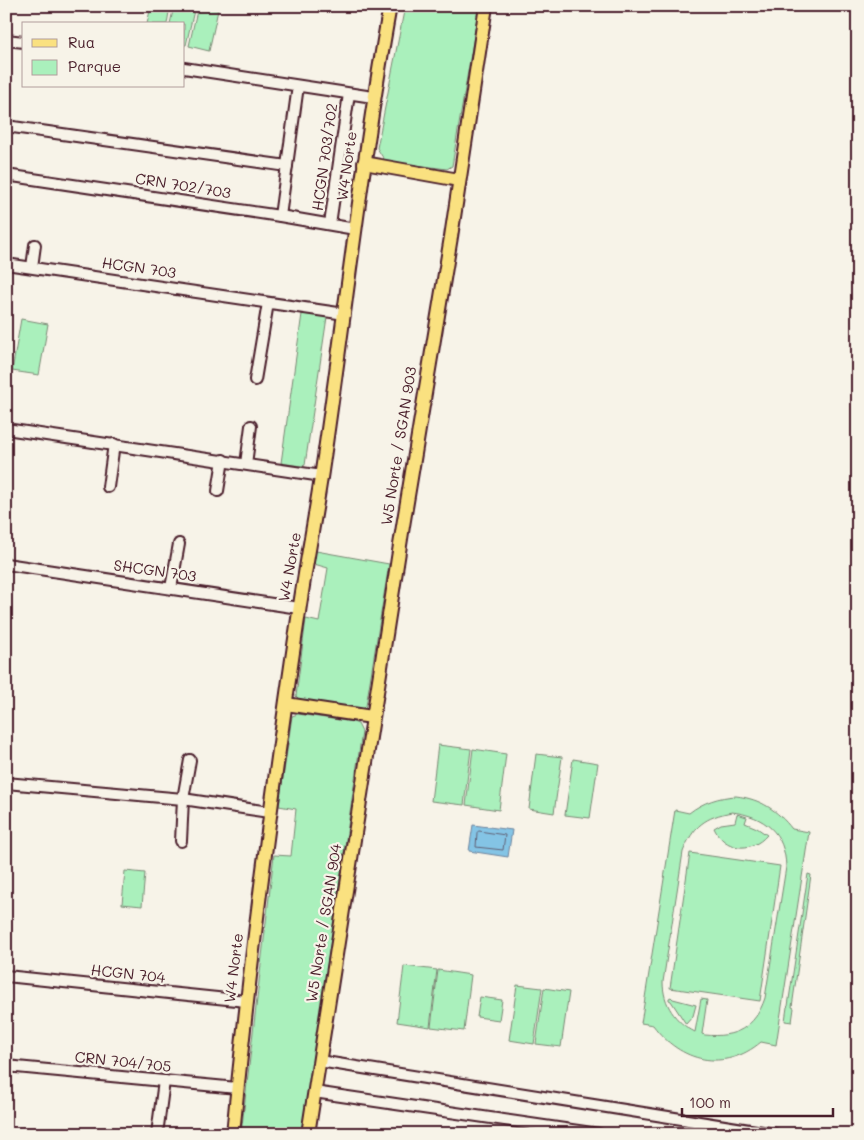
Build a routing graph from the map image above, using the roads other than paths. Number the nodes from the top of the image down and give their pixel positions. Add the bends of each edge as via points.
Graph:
1 (390, 6) edge
2 (486, 6) edge
3 (6, 40) edge
4 (22, 42) edge
5 (185, 68) edge
6 (298, 86) junction
7 (349, 94) junction
8 (373, 97) junction
9 (6, 126) edge
10 (364, 163) junction
11 (286, 166) junction
12 (6, 175) edge
13 (459, 180) junction
14 (280, 216) junction
15 (330, 224) junction
16 (355, 229) junction
17 (35, 245) dead end
18 (6, 264) edge
19 (32, 268) junction
20 (268, 302) junction
21 (345, 314) junction
22 (256, 380) dead end
23 (251, 426) dead end
24 (6, 428) edge
25 (114, 444) junction
26 (223, 460) junction
27 (246, 464) junction
28 (322, 476) junction
29 (108, 487) dead end
30 (218, 491) dead end
31 (179, 544) dead end
32 (6, 564) edge
33 (171, 588) junction
34 (299, 608) junction
35 (286, 704) junction
36 (372, 717) junction
37 (190, 760) dead end
38 (6, 783) edge
39 (183, 799) junction
40 (269, 812) junction
41 (180, 841) dead end
42 (6, 976) edge
43 (246, 1001) junction
44 (319, 1061) junction
45 (6, 1066) edge
46 (164, 1081) junction
47 (237, 1088) junction
48 (314, 1092) junction
49 (157, 1134) edge
50 (233, 1134) edge
51 (308, 1134) edge
52 (599, 1134) edge
53 (775, 1134) edge

1 - 8 main road, W4 Norte
2 - 13 main road, W5 Norte / SGAN 903
3 - 4 street
5 - 6 street
6 - 7 street
6 - 11 street
7 - 8 street
7 - 15 street, HCGN 703/702
8 - 10 main road, W4 Norte
9 - 11 street
10 - 13 main road
10 - 16 main road, W4 Norte
11 - 14 street
12 - 14 street, CRN 702/703
13 - 36 main road, W5 Norte / SGAN 903
14 - 15 street, CRN 702/703
15 - 16 street, CRN 702/703
16 - 21 main road, W4 Norte
17 - 19 street
18 - 19 street, HCGN 703
19 - 20 street, HCGN 703
20 - 21 street, HCGN 703
20 - 22 street
21 - 28 main road, W4 Norte
23 - 27 street
24 - 25 street
25 - 26 street
25 - 29 street
26 - 27 street
26 - 30 street
27 - 28 street
28 - 34 main road, W4 Norte
31 - 33 street
32 - 33 street, SHCGN 703
33 - 34 street, SHCGN 703
34 - 35 main road, W4 Norte
35 - 36 main road
35 - 40 main road, W4 Norte
36 - 44 main road, W5 Norte / SGAN 904
37 - 39 street
38 - 39 street
39 - 40 street
39 - 41 street
40 - 43 main road, W4 Norte
42 - 43 street, HCGN 704
43 - 47 main road, W4 Norte
44 - 48 main road, W5 Norte / SGAN 904
44 - 53 street
45 - 46 street, CRN 704/705
46 - 47 street, CRN 704/705
46 - 49 street
47 - 50 main road, W4 Norte
48 - 51 main road, W5 Norte / SGAN 904
48 - 52 street

